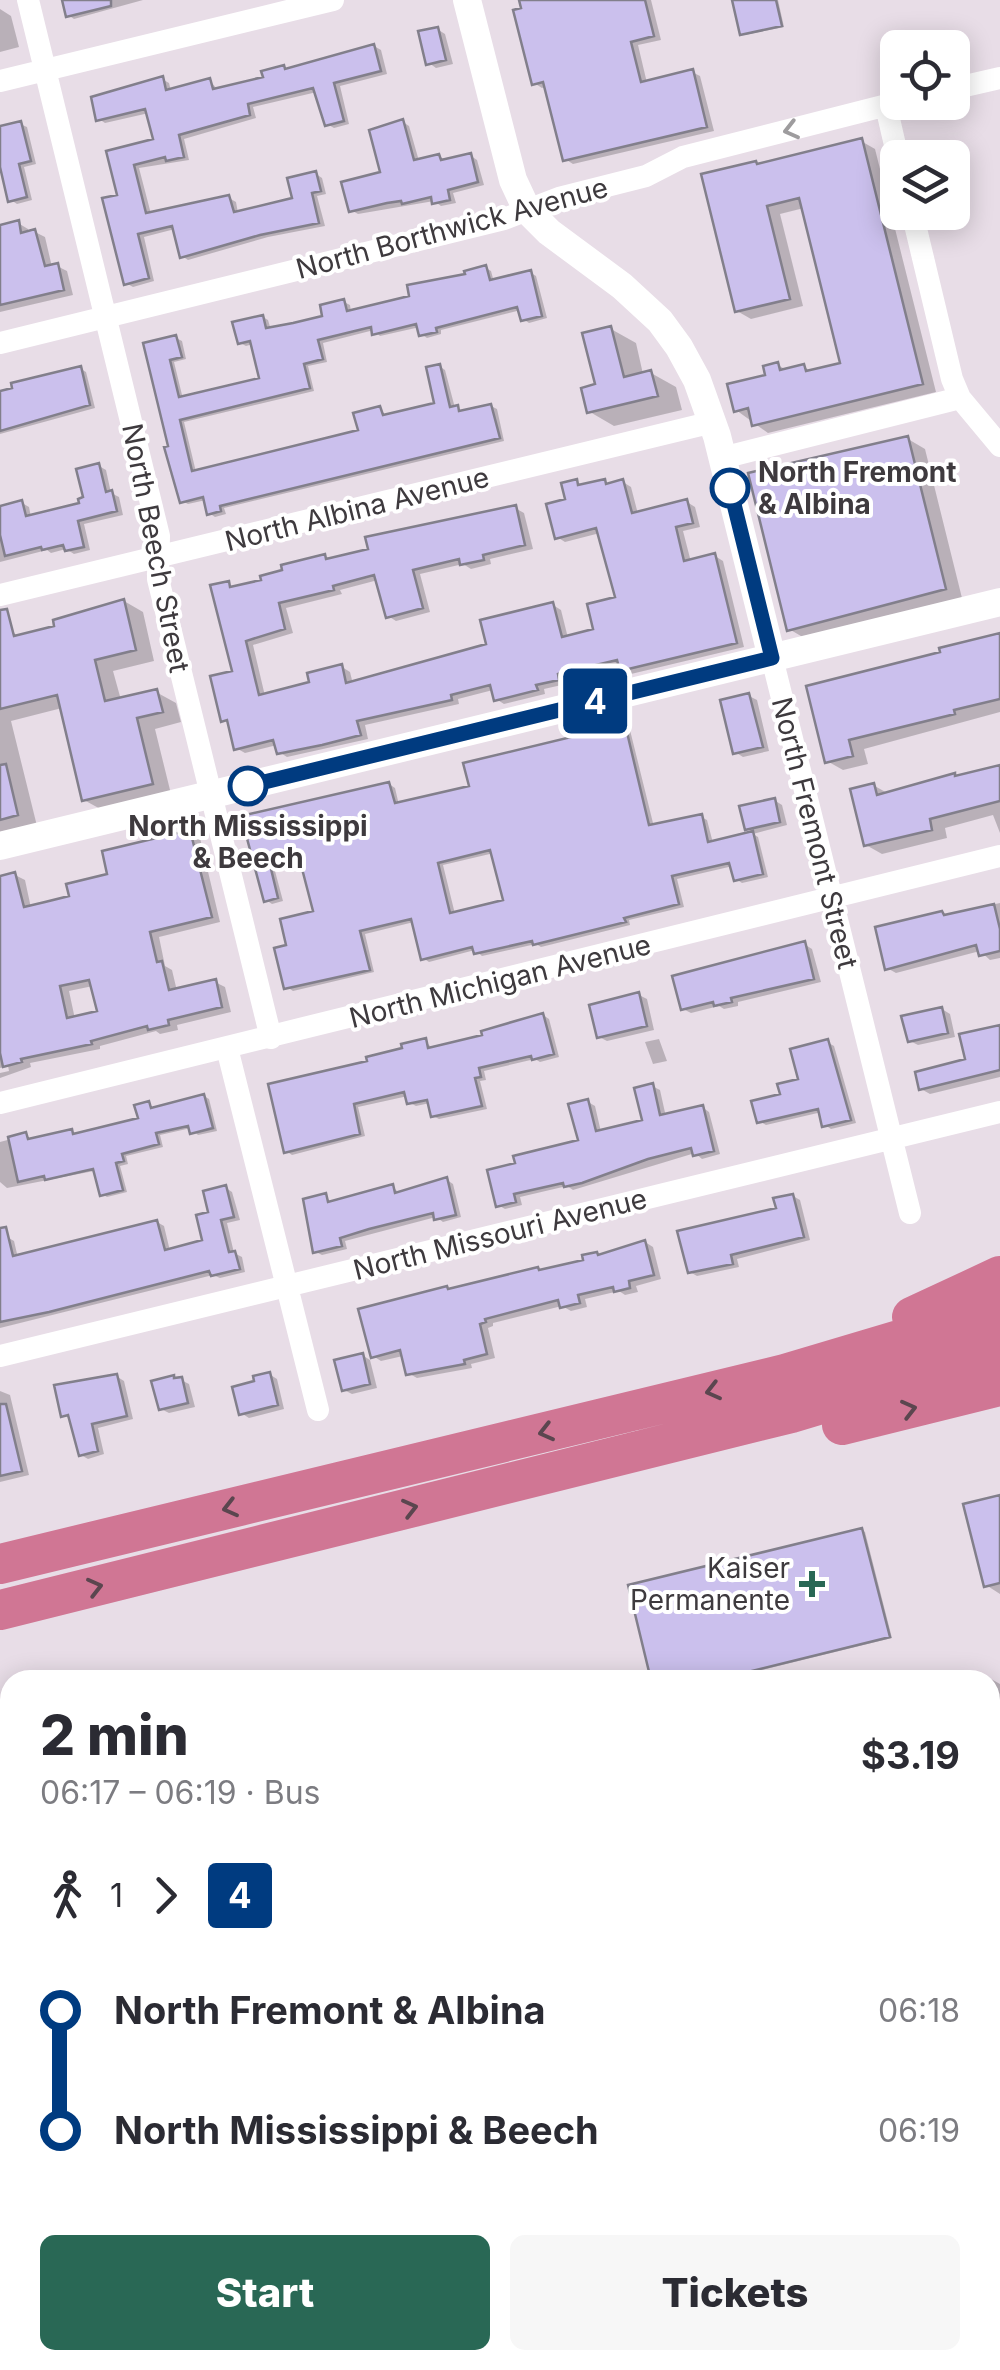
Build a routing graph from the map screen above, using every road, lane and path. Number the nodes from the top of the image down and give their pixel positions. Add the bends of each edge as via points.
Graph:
1 (28, 0) edge
2 (332, 0) edge
3 (467, 0) edge
4 (45, 70) junction
5 (1000, 78) edge
6 (0, 80) edge
7 (970, 86) edge
8 (880, 107) edge
9 (527, 210) junction
10 (916, 230) edge
11 (106, 317) junction
12 (0, 342) edge
13 (960, 398) junction
14 (713, 422) junction
15 (1000, 446) edge
16 (722, 458) junction
17 (159, 556) junction
18 (0, 595) edge
19 (1000, 602) edge
20 (772, 658) junction
21 (210, 795) junction
22 (0, 846) edge
23 (1000, 856) edge
24 (831, 899) junction
25 (271, 1038) junction
26 (227, 1048) junction
27 (0, 1103) edge
28 (1000, 1112) edge
29 (891, 1139) junction
30 (910, 1213) dead end
31 (1000, 1276) edge
32 (287, 1286) junction
33 (1000, 1310) edge
34 (1000, 1346) edge
35 (0, 1356) edge
36 (786, 1374) junction
37 (1000, 1386) edge
38 (318, 1410) dead end
39 (642, 1451) junction
40 (0, 1564) edge
41 (0, 1610) edge

1 - 4 street, North Beech Street
2 - 4 street
3 - 9 street, North Fremont Street via 513,180
4 - 6 street
4 - 11 street, North Beech Street
5 - 7 street
8 -> 9 street, North Borthwick Avenue via 683,157 646,176
9 - 11 street, North Borthwick Avenue
9 - 14 street, North Fremont Street via 660,321 689,365
10 - 13 street
11 - 12 street, North Borthwick Avenue
11 - 17 street, North Beech Street
13 - 15 street
13 - 16 street
14 - 16 street, North Fremont Street
14 - 17 street, North Albina Avenue
16 - 20 street, North Fremont Street
17 - 18 street, North Albina Avenue
17 - 21 street, North Beech Street via 158,579
19 - 20 street
20 - 21 street
20 - 24 street, North Fremont Street
21 - 22 street
21 - 25 street, North Beech Street
23 - 24 street, North Michigan Avenue
24 - 25 street, North Michigan Avenue
24 - 29 street, North Fremont Street
25 - 26 street, North Michigan Avenue
26 - 27 street, North Michigan Avenue
26 - 32 street
28 - 29 street, North Missouri Avenue
29 - 30 street, North Fremont Street
29 - 32 street, North Missouri Avenue
31 - 36 highway
32 - 35 street, North Missouri Avenue
32 - 38 street
33 - 36 highway
34 - 39 highway via 870,1391
36 -> 40 highway
39 -> 37 highway via 717,1456
41 -> 39 highway

